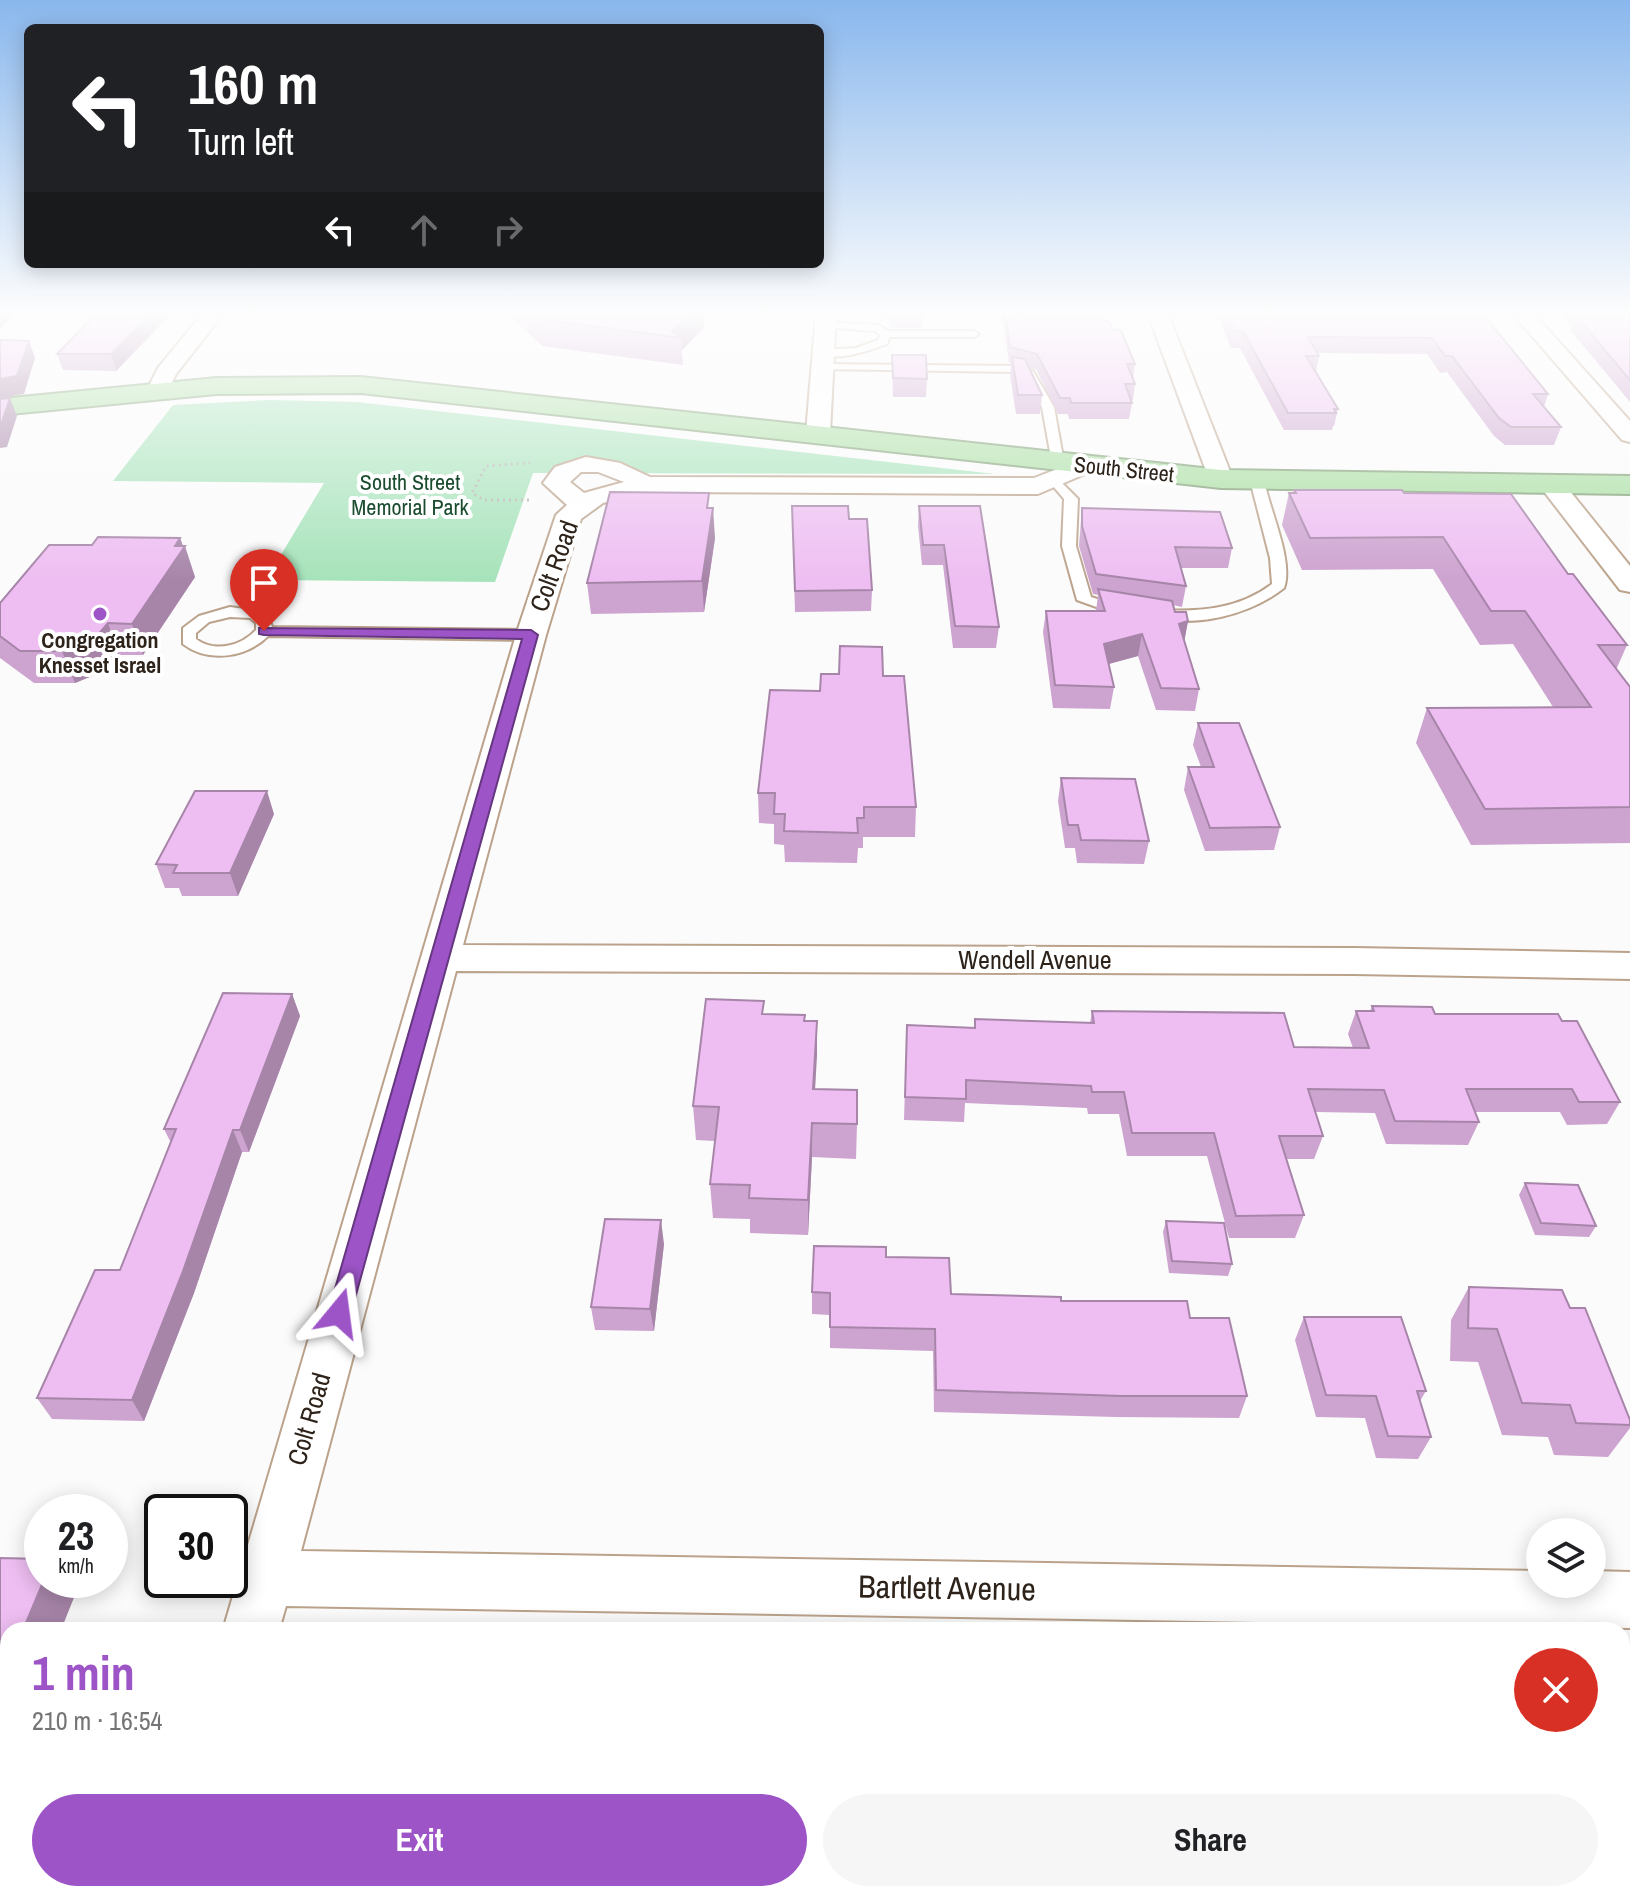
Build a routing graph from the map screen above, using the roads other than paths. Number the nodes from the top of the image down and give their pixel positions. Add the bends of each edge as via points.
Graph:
1 (39, 403) edge
2 (536, 403) edge
3 (820, 403) edge
4 (1046, 403) edge
5 (1192, 403) edge
6 (1601, 403) edge
7 (0, 407) edge
8 (818, 433) junction
9 (1630, 435) edge
10 (1065, 469) junction
11 (1221, 479) junction
12 (1257, 480) junction
13 (1552, 485) junction
14 (1630, 485) edge
15 (1630, 584) edge
16 (264, 631) dead end
17 (531, 635) junction
18 (439, 958) junction
19 (1630, 966) edge
20 (265, 1578) junction
21 (1630, 1600) edge
22 (253, 1622) edge

1 - 7 highway, South Street
2 - 8 highway, South Street
3 - 8 street
4 - 10 lane
5 - 11 street
6 - 9 street
8 - 10 highway, South Street
10 - 11 highway, South Street
10 - 12 lane via 1071,499 1069,546 1084,600 1129,614 1196,616 1263,601 1279,585 1280,566
10 - 17 street, Colt Road via 1038,486 645,484 581,504 569,515
11 - 12 highway, South Street
12 - 13 highway, South Street
13 - 14 highway, South Street
13 - 15 street
16 - 17 lane
17 - 18 street, Colt Road
18 - 19 street, Wendell Avenue
18 - 20 street, Colt Road
20 - 21 street, Bartlett Avenue
20 - 22 street, Colt Road

